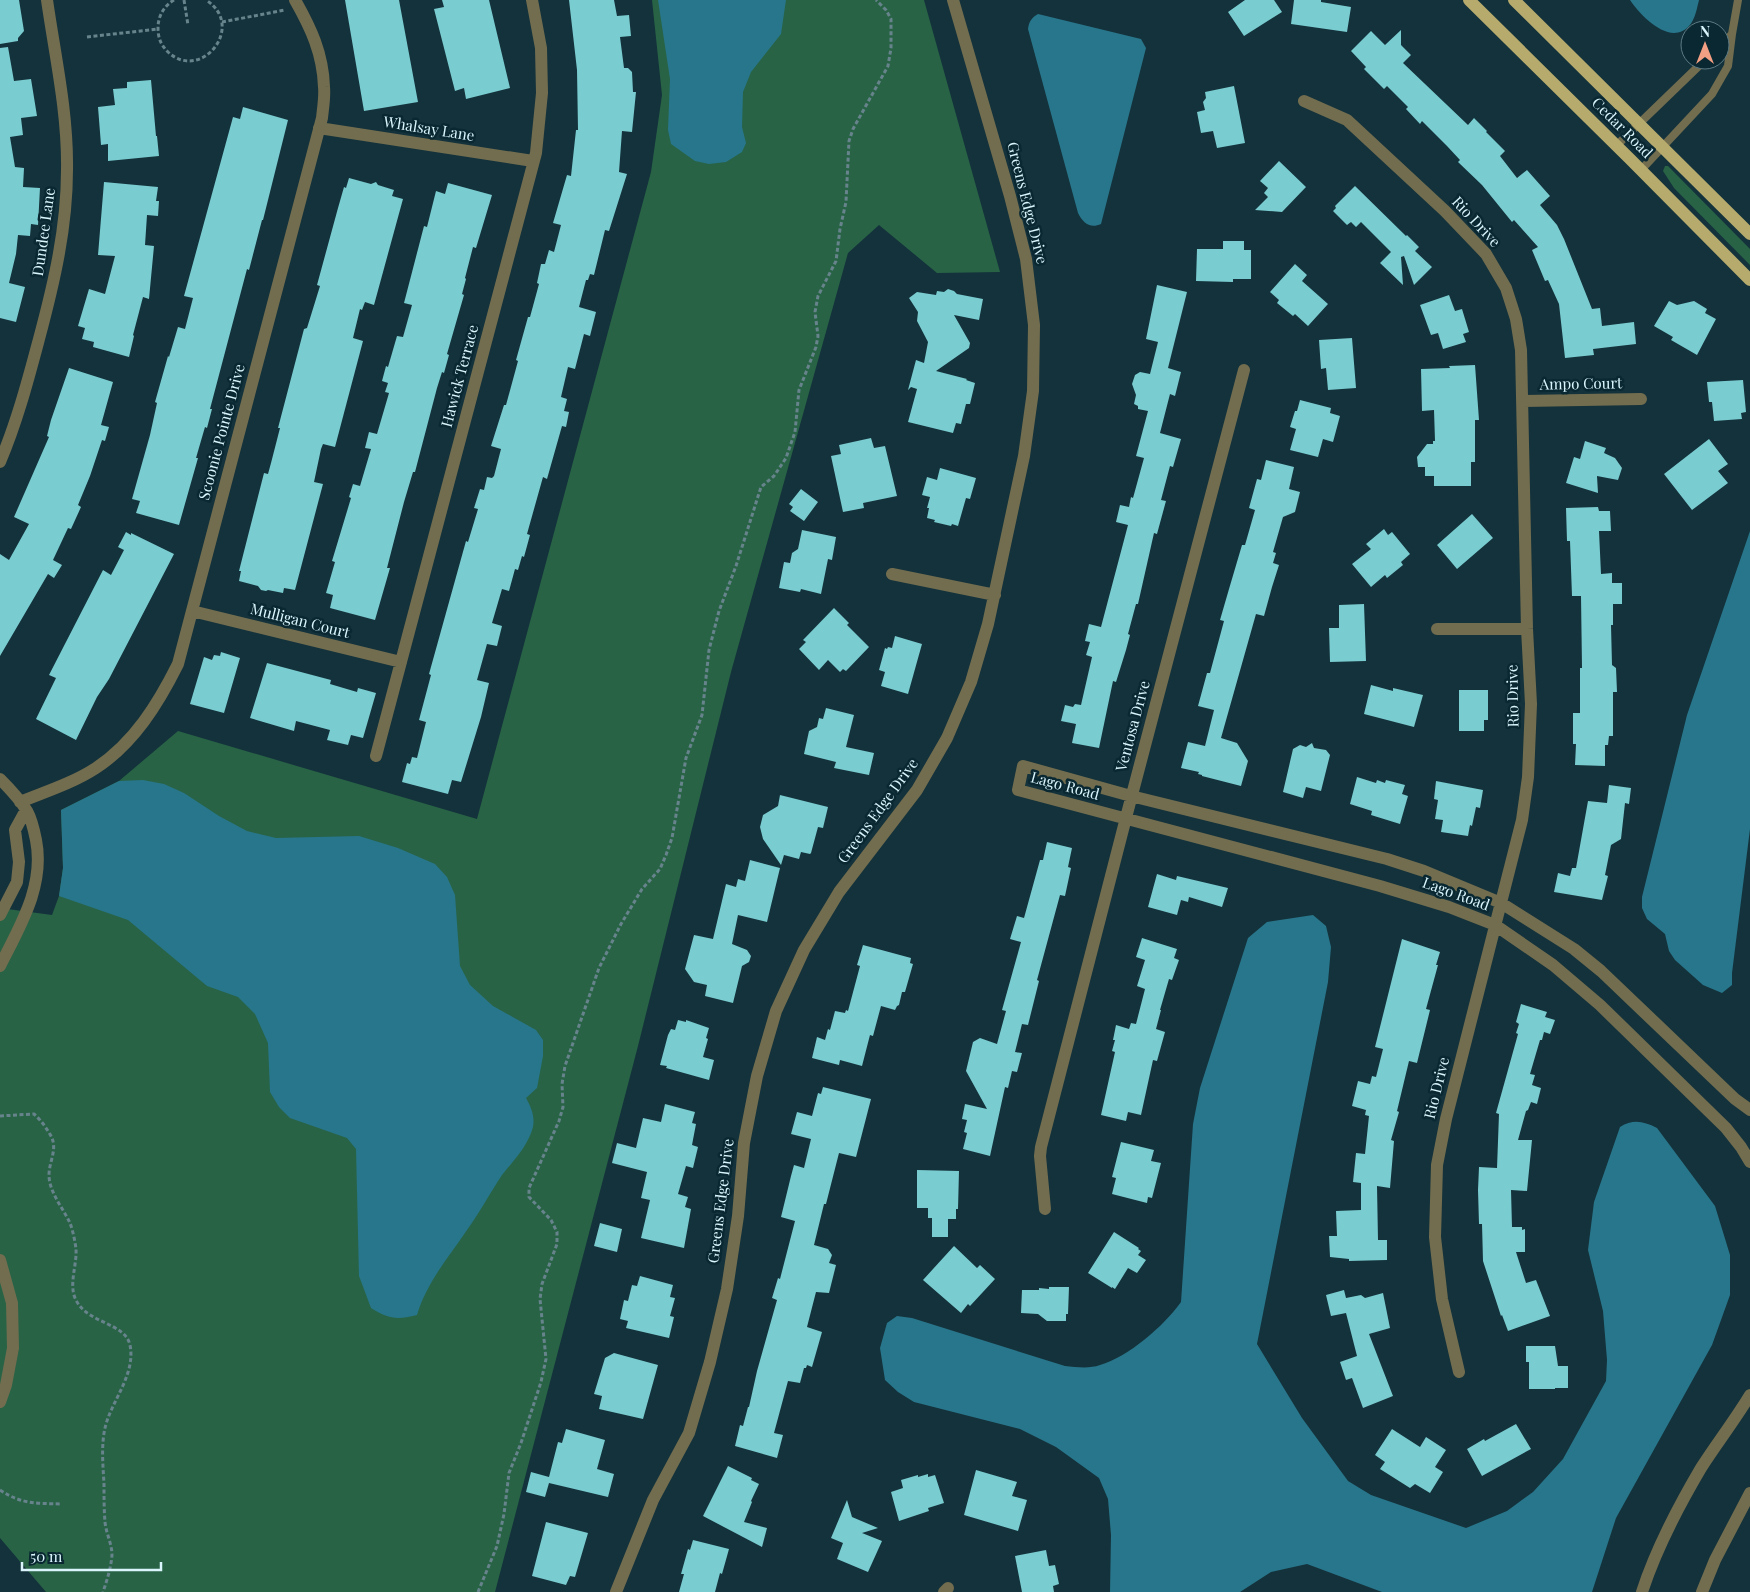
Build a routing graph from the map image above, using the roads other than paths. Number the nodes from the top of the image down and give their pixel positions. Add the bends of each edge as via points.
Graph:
1 (47, 0) edge
2 (532, 0) edge
3 (953, 0) edge
4 (1469, 0) edge
5 (1514, 0) edge
6 (1738, 0) edge
7 (297, 4) edge
8 (1732, 34) joint
9 (1694, 70) edge
10 (1304, 101) dead end
11 (1638, 123) junction
12 (319, 128) junction
13 (1617, 145) junction
14 (1663, 148) junction
15 (533, 161) junction
16 (1641, 170) junction
17 (1750, 234) edge
18 (1750, 280) edge
19 (1244, 370) dead end
20 (1641, 399) dead end
21 (1522, 401) junction
22 (0, 462) edge
23 (892, 574) dead end
24 (995, 595) junction
25 (192, 611) junction
26 (1437, 629) dead end
27 (1527, 629) junction
28 (401, 662) junction
29 (376, 756) dead end
30 (0, 779) edge
31 (1131, 796) junction
32 (23, 806) junction
33 (1125, 820) junction
34 (1501, 903) junction
35 (0, 915) edge
36 (1495, 925) junction
37 (0, 966) edge
38 (1750, 1110) edge
39 (1750, 1162) edge
40 (1045, 1209) dead end
41 (0, 1260) edge
42 (1459, 1372) dead end
43 (1750, 1395) edge
44 (0, 1402) edge
45 (1750, 1493) edge
46 (616, 1592) edge
47 (1642, 1592) edge
48 (1702, 1592) edge

1 - 22 street, Dundee Lane via 63,113 67,168 65,218 53,286 28,381
2 - 15 street, Hawick Terrace via 542,48 542,93
3 - 24 street, Greens Edge Drive via 1026,259 1034,325 1033,391 1024,456
4 - 13 main road, Cedar Road
5 - 11 main road, Cedar Road
6 - 8 lane
7 - 12 street, Scoonie Pointe Drive via 309,24 320,54 324,88
8 - 14 lane via 1728,66 1720,83
9 - 11 lane
10 - 21 street, Rio Drive via 1347,120 1445,211 1486,254 1506,288 1516,319 1521,350
11 - 13 lane
11 - 14 main road, Cedar Road
12 - 15 street, Whalsay Lane
12 - 25 street, Scoonie Pointe Drive
13 - 16 main road, Cedar Road
14 - 16 lane
14 - 17 main road, Cedar Road
15 - 28 street, Hawick Terrace
16 - 18 main road, Cedar Road
19 - 31 street, Ventosa Drive
20 - 21 street, Ampo Court
21 - 27 street, Rio Drive
23 - 24 street
24 - 46 street, Greens Edge Drive via 971,682 948,738 916,790 839,892 804,950 776,1011 757,1076 746,1133 738,1216 710,1362 689,1433 653,1500
25 - 28 street, Mulligan Court
25 - 32 street, Scoonie Pointe Drive via 178,664 162,696 127,743 96,768
26 - 27 street
27 - 34 street, Rio Drive via 1531,704 1528,777 1522,820
28 - 29 street, Hawick Terrace
30 - 32 street
31 - 33 street, Ventosa Drive
31 - 33 street, Lago Road via 1023,766 1018,790
31 - 34 street, Lago Road via 1387,859
32 - 35 street via 15,830 19,862 16,882
32 - 37 street via 33,823 38,852 37,872 30,905
33 - 36 street, Lago Road via 1389,888
33 - 40 street, Ventosa Drive via 1041,1147
34 - 36 street, Rio Drive
34 - 38 street, Lago Road via 1574,949 1602,971
36 - 39 street, Lago Road via 1546,960 1600,1005 1726,1128
36 - 42 street, Rio Drive via 1437,1165 1435,1237 1442,1299
41 - 44 street via 12,1303 13,1348
43 - 47 street via 1684,1499
45 - 48 street

